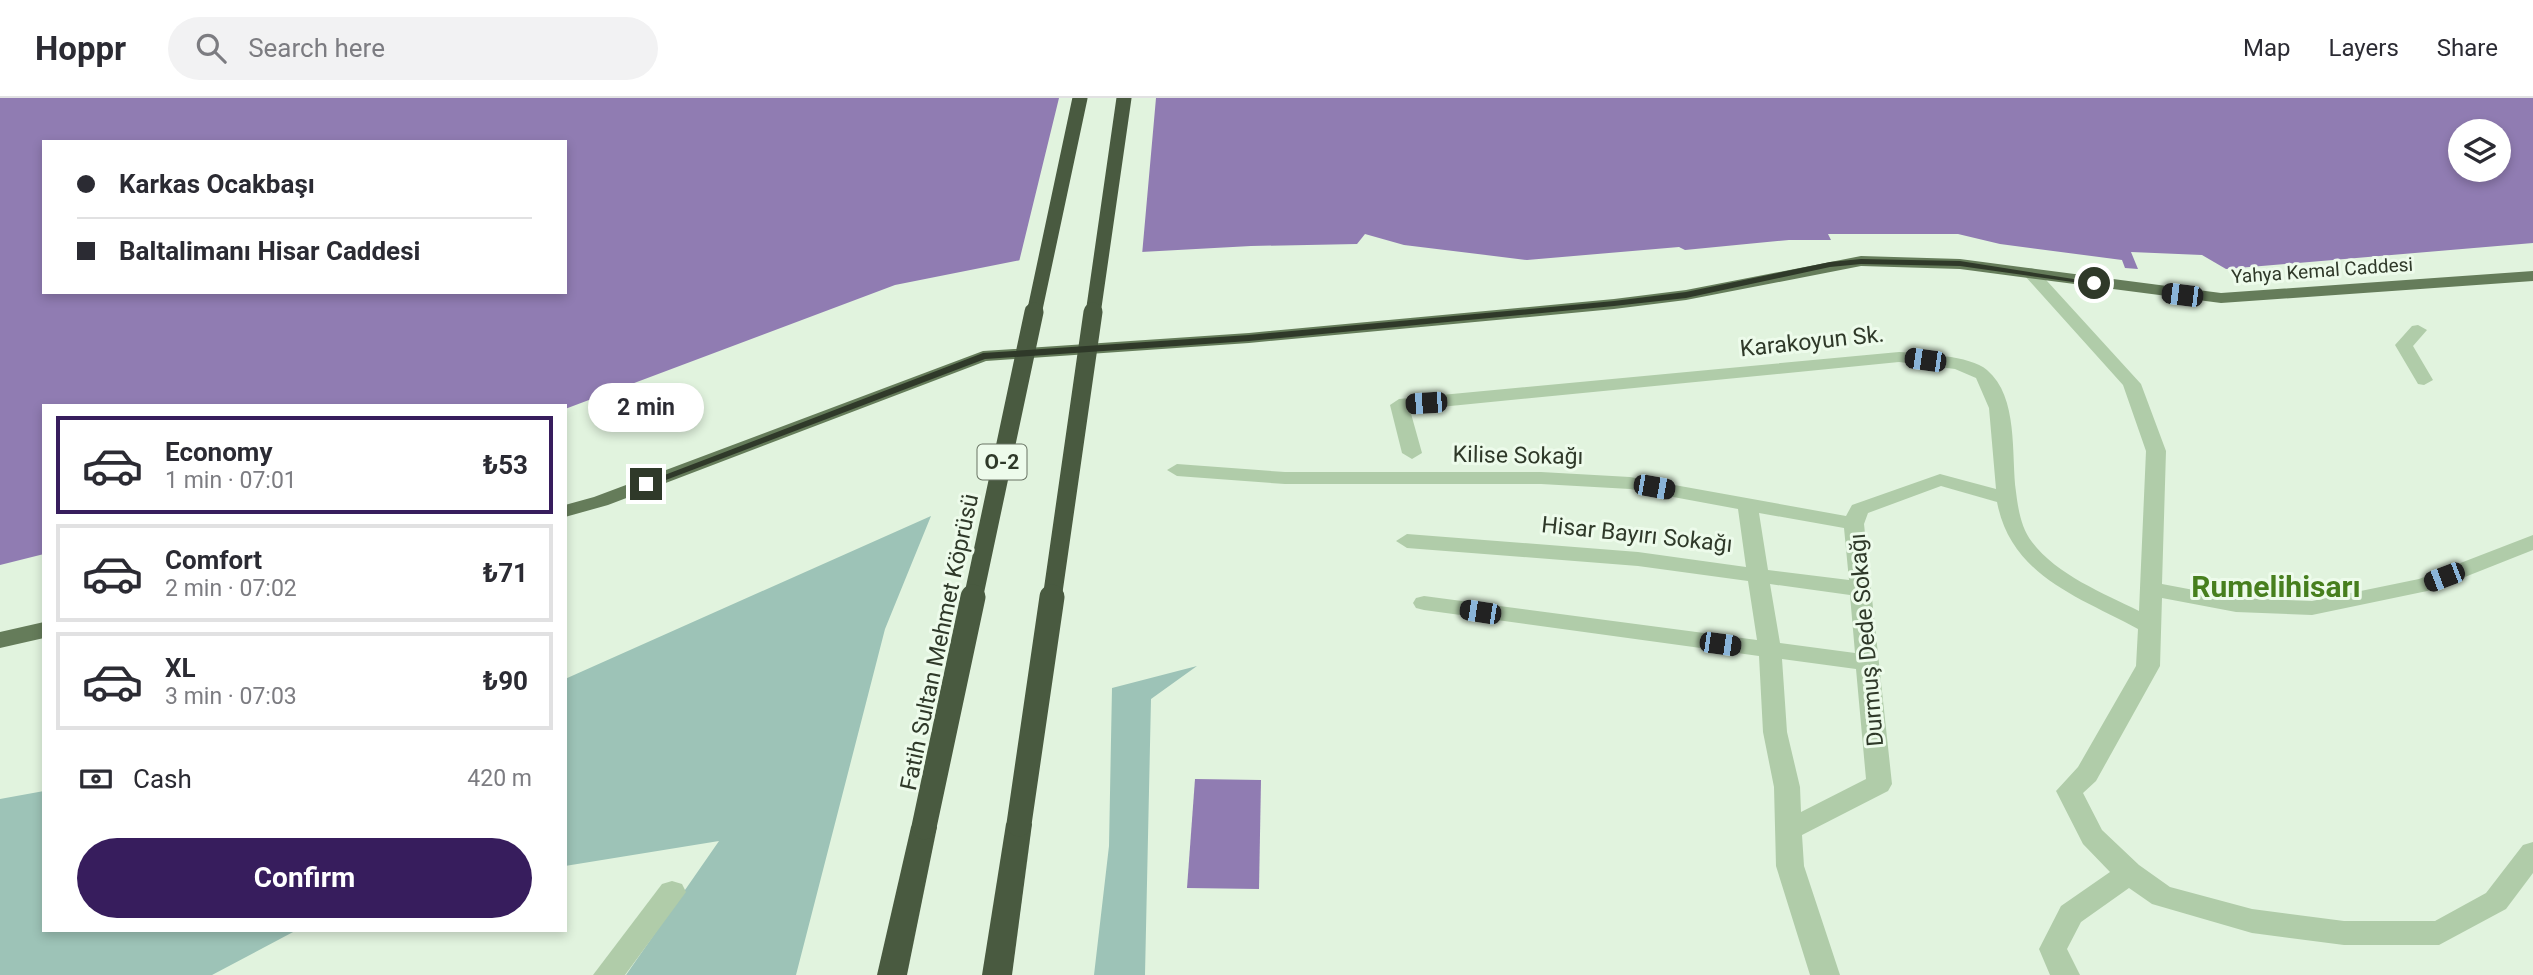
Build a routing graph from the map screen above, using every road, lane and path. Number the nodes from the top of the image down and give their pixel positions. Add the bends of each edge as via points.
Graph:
1 (1080, 98) edge
2 (1124, 98) edge
3 (2031, 274) junction
4 (2533, 276) edge
5 (2418, 330) dead end
6 (2424, 380) dead end
7 (1412, 453) dead end
8 (1177, 470) dead end
9 (2008, 499) junction
10 (1747, 503) junction
11 (567, 510) edge
12 (1854, 524) junction
13 (1407, 541) dead end
14 (2533, 542) edge
15 (1756, 574) junction
16 (1860, 589) junction
17 (2151, 589) junction
18 (1424, 603) dead end
19 (2150, 626) junction
20 (42, 630) edge
21 (0, 640) edge
22 (1770, 652) junction
23 (1868, 663) junction
24 (1789, 830) junction
25 (2533, 853) edge
26 (2129, 873) junction
27 (672, 892) dead end
28 (608, 975) edge
29 (892, 975) edge
30 (997, 975) edge
31 (1825, 975) edge
32 (2066, 975) edge

1 - 29 highway, Fatih Sultan Mehmet Köprüsü / O-2, bridge
2 - 30 highway, bridge
3 - 4 main road, Yahya Kemal Caddesi via 2221,298
3 - 11 main road, Yahya Kemal Caddesi via 1960,264 1861,261 1686,295 1614,303 1249,338 983,356
3 - 17 street via 2132,384 2156,451
5 - 6 street via 2404,345
7 - 9 street, Karakoyun Sk. via 1399,405 1899,357 1981,373 1995,393
8 - 10 street, Kilise Sokağı via 1285,478 1611,482
9 - 12 street, Durmuş Dede Sokağı via 1940,480 1859,509
9 - 19 street, Karakoyun Sk. via 2020,540 2041,566
10 - 12 street, Kilise Sokağı
10 - 15 street
12 - 16 street, Durmuş Dede Sokağı
13 - 15 street, Hisar Bayırı Sokağı via 1638,559
14 - 17 street via 2424,585 2312,608 2236,605
15 - 16 street, Hisar Bayırı Sokağı
15 - 22 street
16 - 23 street, Durmuş Dede Sokağı
17 - 19 street
18 - 22 street
19 - 26 street via 2148,666 2087,774 2069,791 2092,836
20 - 21 main road
22 - 23 street
22 - 24 street via 1775,732 1787,787
23 - 24 street, Durmuş Dede Sokağı via 1879,784
24 - 31 street via 1790,866
25 - 26 street via 2496,901 2439,933 2344,933 2252,921 2162,897
26 - 32 street via 2071,914 2053,949
27 - 28 street

